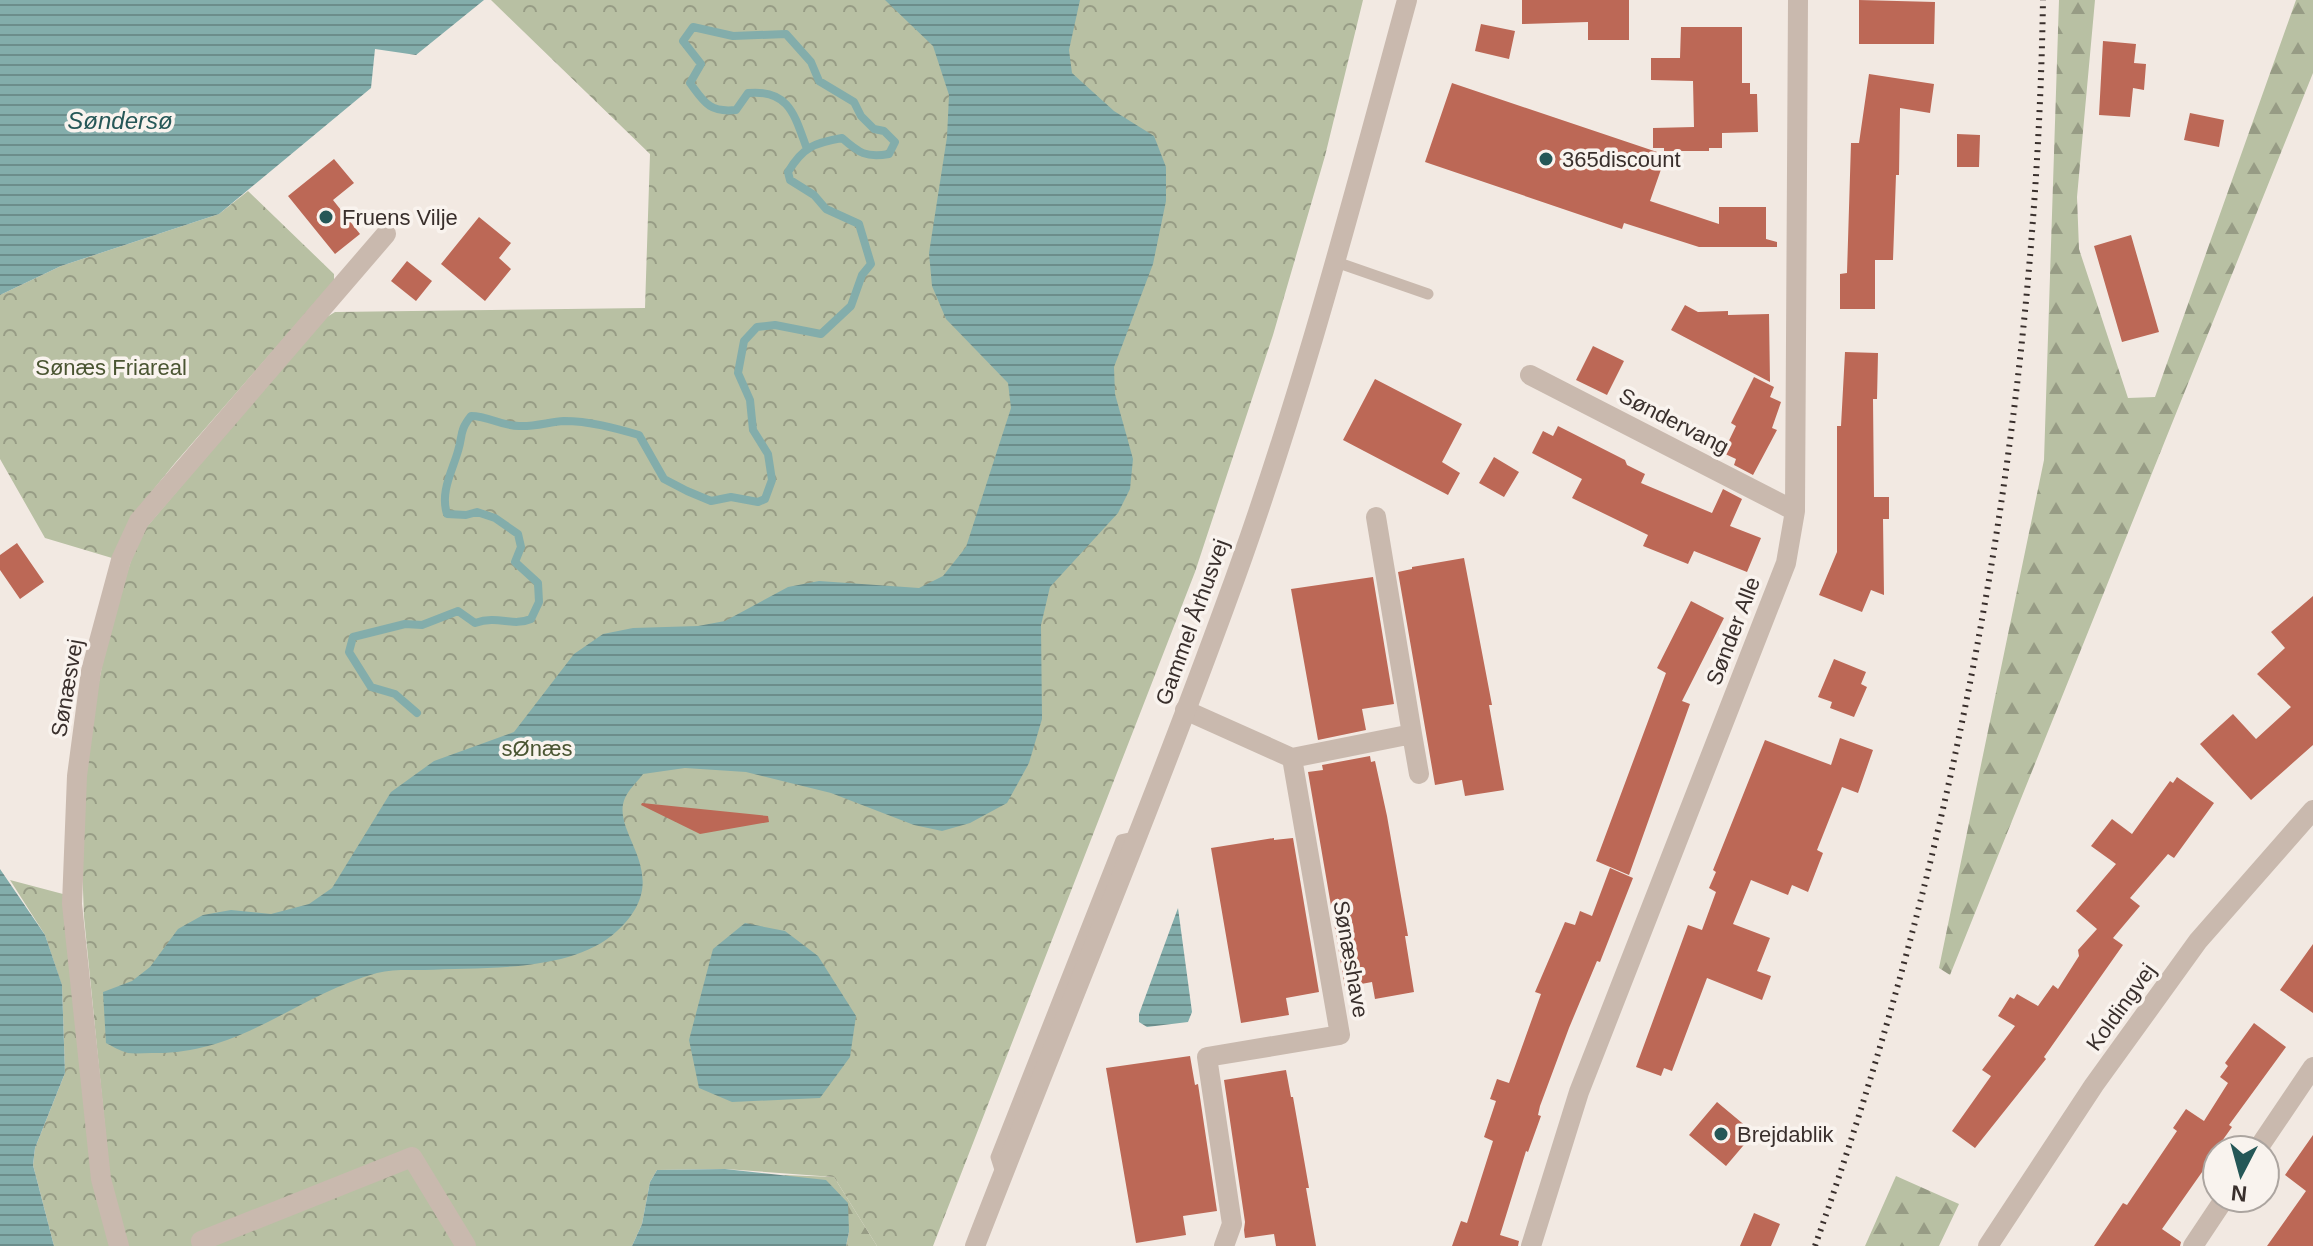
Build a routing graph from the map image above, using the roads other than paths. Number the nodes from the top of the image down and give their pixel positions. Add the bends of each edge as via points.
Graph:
1 (1407, 0) edge
2 (1798, 0) edge
3 (386, 234) dead end
4 (1336, 262) junction
5 (1428, 294) dead end
6 (1530, 375) dead end
7 (1795, 511) junction
8 (1376, 517) dead end
9 (1185, 710) junction
10 (1412, 734) junction
11 (1292, 758) junction
12 (1419, 774) dead end
13 (2309, 821) edge
14 (2313, 1067) edge
15 (2268, 1134) edge
16 (2214, 1214) edge
17 (196, 1243) edge
18 (119, 1246) edge
19 (466, 1246) edge
20 (975, 1246) edge
21 (1224, 1246) edge
22 (1531, 1246) edge
23 (1988, 1246) edge
24 (2193, 1246) edge

1 - 4 street, Gammel Århusvej
2 - 7 street, Sønder Alle
3 - 18 street, Sønæsvej via 139,521 121,560 91,671 77,776 72,904 101,1179
4 - 5 lane
4 - 9 street, Gammel Århusvej via 1252,527
6 - 7 street, Søndervang
7 - 22 street, Sønder Alle via 1786,563 1579,1092
8 - 10 street
9 - 11 street
9 - 20 street, Gammel Århusvej
10 - 11 street
10 - 12 street
11 - 21 street, Sønæshave via 1340,1035 1207,1057 1232,1224
13 - 23 street, Koldingvej via 2198,941
14 - 15 street
16 - 24 street
17 - 19 street via 412,1157

